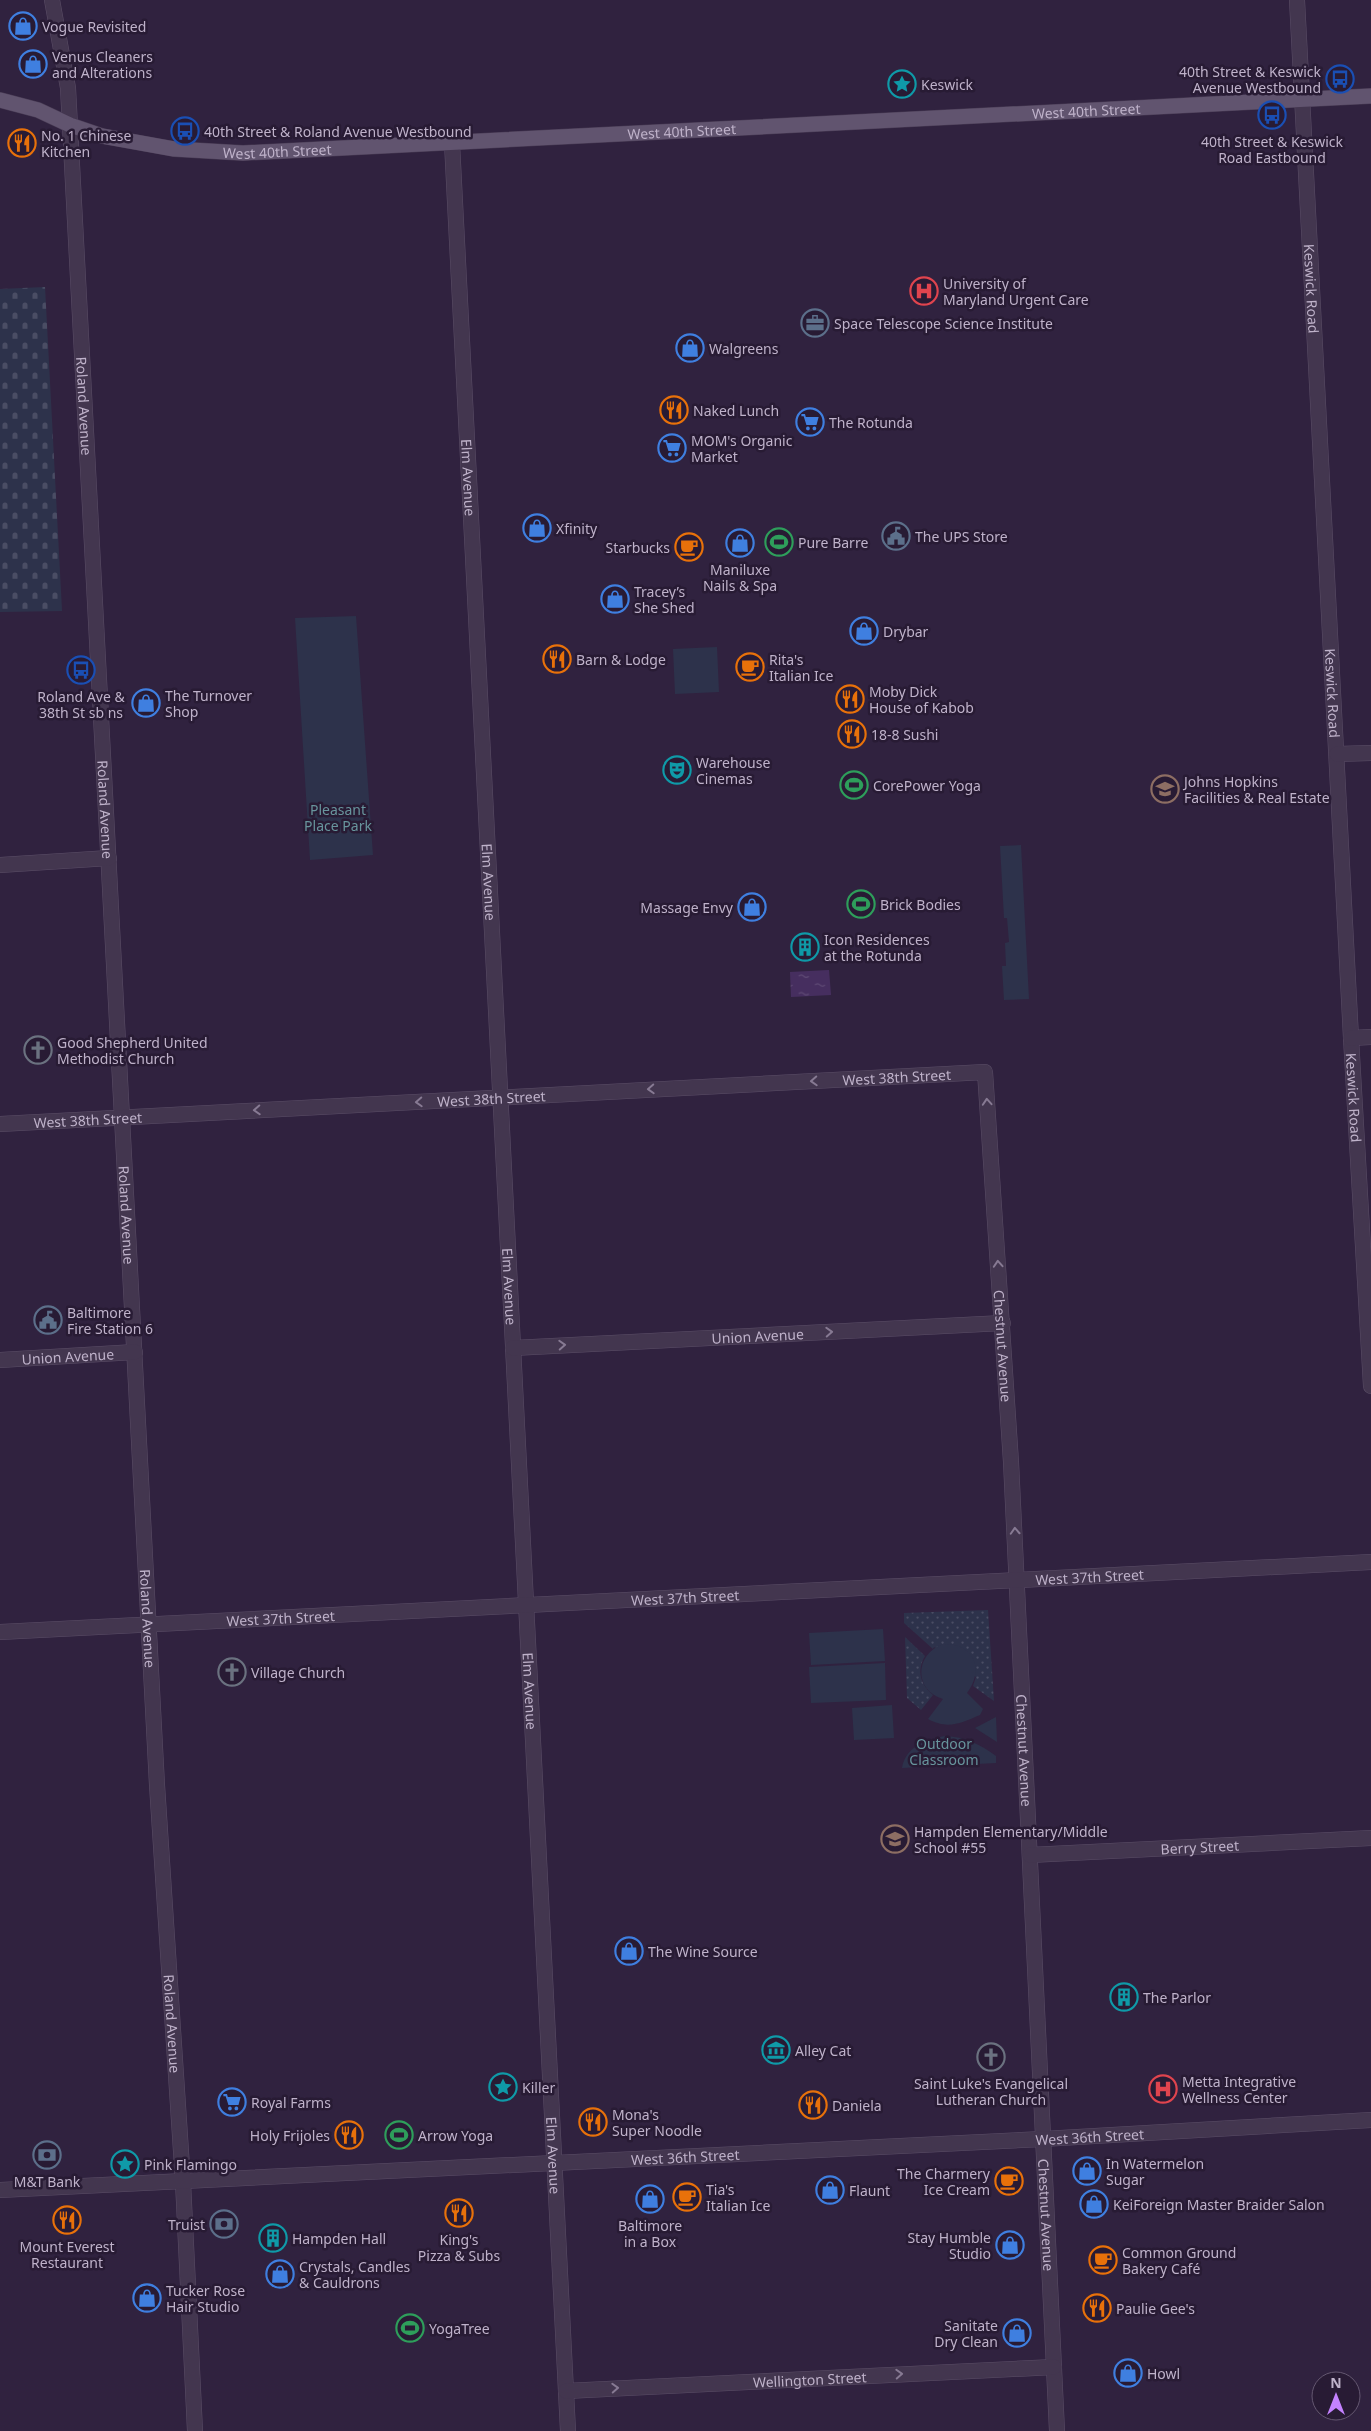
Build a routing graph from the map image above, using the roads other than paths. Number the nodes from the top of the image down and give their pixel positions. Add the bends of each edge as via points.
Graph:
1 (52, 0) edge
2 (1297, 0) edge
3 (1371, 96) edge
4 (1303, 99) junction
5 (0, 100) edge
6 (70, 125) junction
7 (452, 143) junction
8 (1371, 753) edge
9 (1337, 754) junction
10 (109, 858) junction
11 (0, 865) edge
12 (1371, 1037) edge
13 (1351, 1038) junction
14 (985, 1072) joint
15 (500, 1097) junction
16 (123, 1117) junction
17 (0, 1124) edge
18 (1368, 1278) edge
19 (1003, 1323) junction
20 (513, 1348) junction
21 (135, 1352) junction
22 (0, 1360) edge
23 (1371, 1386) edge
24 (1371, 1562) edge
25 (1017, 1580) junction
26 (526, 1605) junction
27 (150, 1624) junction
28 (0, 1632) edge
29 (1371, 1838) edge
30 (1030, 1856) junction
31 (1371, 2120) edge
32 (1043, 2139) junction
33 (554, 2164) junction
34 (183, 2182) junction
35 (0, 2190) edge
36 (1054, 2367) junction
37 (566, 2391) junction
38 (196, 2431) edge
39 (568, 2431) edge
40 (1057, 2431) edge

1 - 6 street, Roland Avenue via 68,88
2 - 4 street, Keswick Road
3 - 4 main road, West 40th Street
4 - 7 main road, West 40th Street
4 - 9 street, Keswick Road
5 - 6 main road, West 40th Street via 38,110
6 - 7 main road, West 40th Street via 139,144 209,152
6 - 10 street, Roland Avenue
7 - 15 street, Elm Avenue
8 - 9 street
9 - 13 street, Keswick Road
10 - 11 street
10 - 16 street, Roland Avenue
12 - 13 street
13 - 18 street, Keswick Road
14 -> 15 street, West 38th Street
19 -> 14 street, Chestnut Avenue
15 -> 16 street, West 38th Street
15 - 20 street, Elm Avenue
16 - 17 street, West 38th Street
16 - 21 street, Roland Avenue
18 - 23 street, Keswick Road
20 -> 19 street, Union Avenue
25 -> 19 street, Chestnut Avenue
20 - 26 street, Elm Avenue
21 - 22 street, Union Avenue
21 - 27 street, Roland Avenue
24 - 25 street, West 37th Street
25 - 26 street, West 37th Street
25 - 30 street, Chestnut Avenue
26 - 27 street, West 37th Street
26 - 33 street, Elm Avenue
27 - 28 street, West 37th Street
27 - 34 street, Roland Avenue via 157,1785
29 - 30 street, Berry Street
30 - 32 street, Chestnut Avenue
31 - 32 street, West 36th Street
32 - 33 street, West 36th Street
32 - 36 street, Chestnut Avenue
33 - 34 street, West 36th Street
33 - 37 street, Elm Avenue
34 - 35 street, West 36th Street
34 - 38 street, Roland Avenue
37 -> 36 street, Wellington Street
36 - 40 street, Chestnut Avenue
37 - 39 street, Elm Avenue

